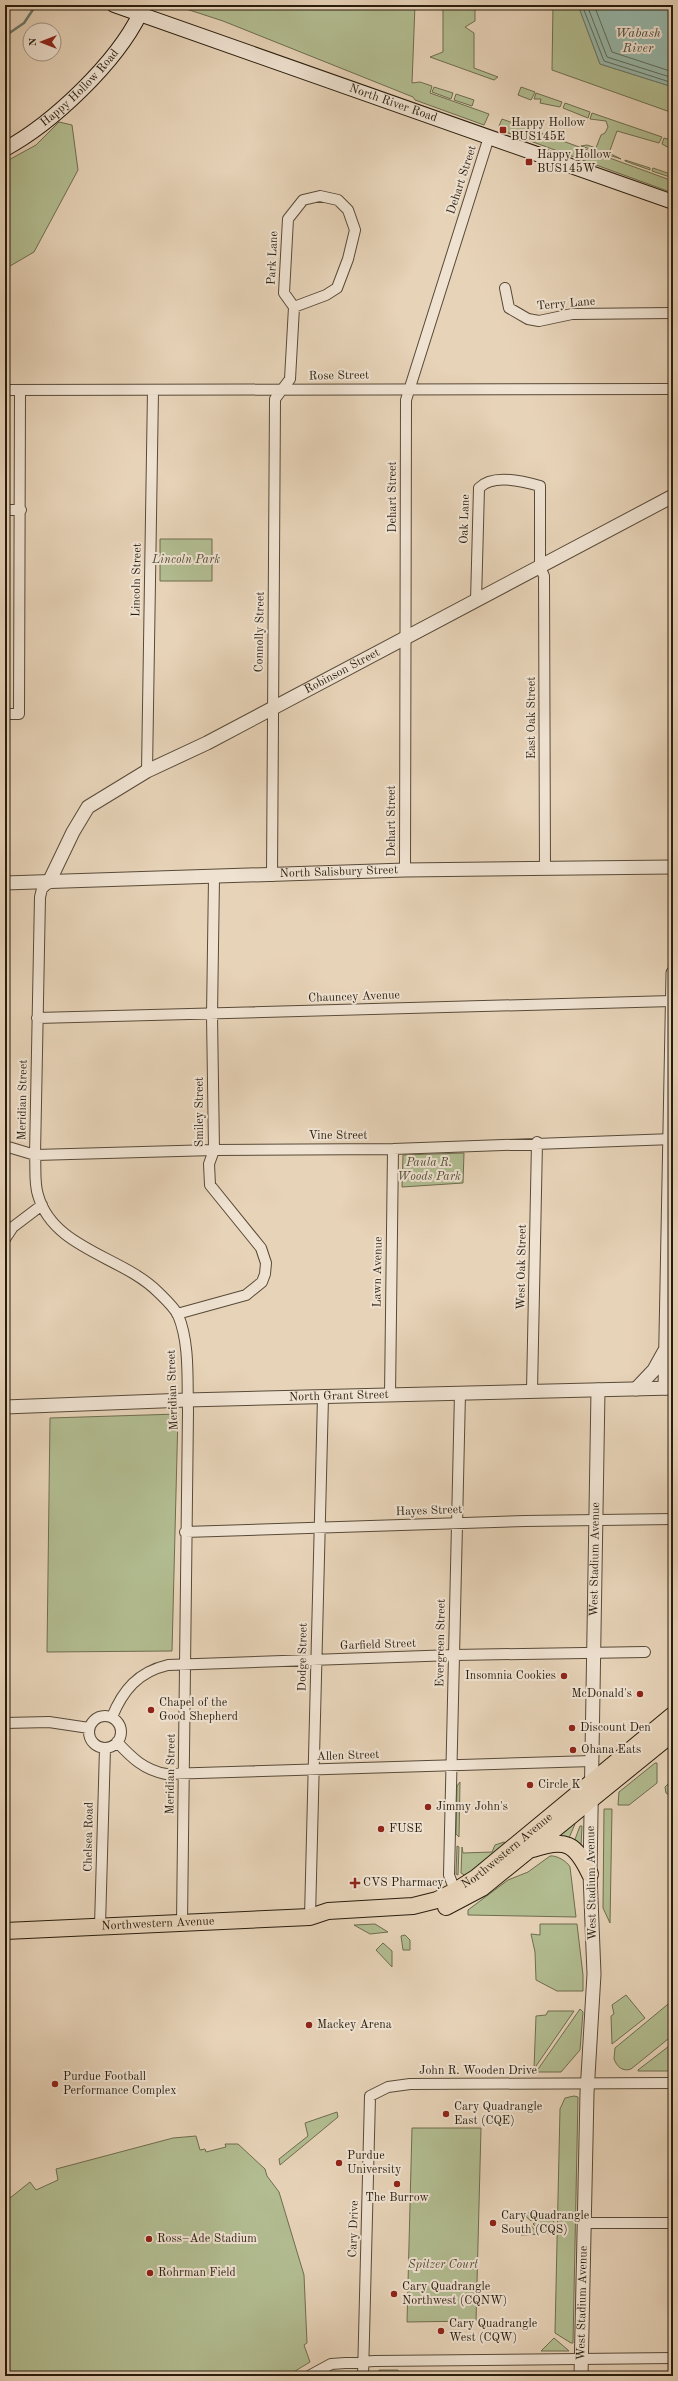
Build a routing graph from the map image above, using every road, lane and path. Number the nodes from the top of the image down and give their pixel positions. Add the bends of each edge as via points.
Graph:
1 (114, 5) edge
2 (140, 14) junction
3 (489, 137) junction
4 (5, 149) edge
5 (673, 202) edge
6 (505, 288) dead end
7 (294, 307) junction
8 (673, 313) edge
9 (409, 388) junction
10 (673, 389) edge
11 (5, 390) edge
12 (153, 390) junction
13 (280, 390) junction
14 (20, 391) junction
15 (673, 496) edge
16 (5, 510) edge
17 (21, 510) junction
18 (540, 567) junction
19 (476, 601) junction
20 (406, 637) junction
21 (272, 708) junction
22 (5, 714) edge
23 (147, 771) junction
24 (673, 867) edge
25 (545, 869) junction
26 (405, 870) junction
27 (272, 876) junction
28 (214, 878) junction
29 (49, 882) junction
30 (5, 883) edge
31 (673, 974) edge
32 (672, 1000) junction
33 (212, 1015) junction
34 (37, 1018) junction
35 (672, 1140) edge
36 (537, 1142) junction
37 (5, 1146) edge
38 (393, 1148) junction
39 (214, 1150) junction
40 (35, 1156) junction
41 (42, 1205) junction
42 (5, 1239) edge
43 (177, 1314) junction
44 (666, 1348) junction
45 (636, 1388) junction
46 (669, 1388) edge
47 (598, 1390) junction
48 (532, 1391) junction
49 (460, 1393) junction
50 (390, 1396) junction
51 (323, 1397) junction
52 (187, 1400) junction
53 (5, 1408) edge
54 (673, 1519) edge
55 (595, 1520) junction
56 (456, 1523) junction
57 (320, 1528) junction
58 (185, 1532) junction
59 (592, 1652) junction
60 (645, 1652) dead end
61 (454, 1655) junction
62 (316, 1660) junction
63 (185, 1663) junction
64 (673, 1715) edge
65 (112, 1717) junction
66 (5, 1723) edge
67 (89, 1728) junction
68 (673, 1733) edge
69 (117, 1742) junction
70 (105, 1748) junction
71 (592, 1761) junction
72 (452, 1766) junction
73 (314, 1770) junction
74 (184, 1774) junction
75 (591, 1781) junction
76 (591, 1799) junction
77 (530, 1850) junction
78 (590, 1874) junction
79 (455, 1891) junction
80 (310, 1916) junction
81 (182, 1923) junction
82 (100, 1926) junction
83 (5, 1931) edge
84 (589, 2083) junction
85 (673, 2083) edge
86 (370, 2096) joint
87 (584, 2223) junction
88 (673, 2223) edge
89 (673, 2358) edge
90 (581, 2359) junction
91 (363, 2362) junction
92 (309, 2376) edge
93 (363, 2376) edge
94 (581, 2376) edge

1 - 2 main road, North River Road
2 - 3 main road, North River Road
2 - 4 main road, Happy Hollow Road via 131,33 73,98 30,135
3 - 5 main road, North River Road
3 - 9 street, Dehart Street
6 - 8 street, Terry Lane via 509,308 528,319 539,321 572,314
7 - 7 street, Park Lane via 337,288 355,230 348,210 338,200 320,196 303,200 288,219 284,293
7 - 13 street via 290,379
9 - 10 street, Rose Street
9 - 13 street, Rose Street
9 - 20 street, Dehart Street via 406,400
11 - 14 street, Rose Street
12 - 13 street, Rose Street
12 - 14 street, Rose Street
12 - 23 street, Lincoln Street
13 - 21 street, Connolly Street via 275,399
14 - 17 street
15 - 18 street, Robinson Street
16 - 17 street
17 - 22 street via 19,714
18 - 19 street, Robinson Street
18 - 19 street, Oak Lane via 540,486 498,480 484,483 479,488 477,496
18 - 25 street, East Oak Street via 544,576
19 - 20 street, Robinson Street
20 - 21 street, Robinson Street
20 - 26 street, Dehart Street
21 - 23 street, Robinson Street
21 - 27 street, Connolly Street
23 - 29 street, Robinson Street via 88,807
24 - 25 street, North Salisbury Street
25 - 26 street, North Salisbury Street
26 - 27 street, North Salisbury Street
27 - 28 street, North Salisbury Street
28 - 29 street, North Salisbury Street
28 - 33 street, Smiley Street
29 - 30 street, North Salisbury Street
29 - 34 street, Meridian Street via 42,889 40,897
31 - 32 street
32 - 33 street, Chauncey Avenue
32 - 35 street
33 - 34 street, Chauncey Avenue
33 - 39 street, Smiley Street
34 - 40 street, Meridian Street
35 - 36 street, Vine Street
35 - 44 street
36 - 38 street, Vine Street
36 - 48 street, West Oak Street
37 - 40 street, Vine Street
38 - 39 street, Vine Street
38 - 50 street, Lawn Avenue
39 - 40 street, Vine Street
39 - 43 street, Smiley Street via 209,1164 210,1185 261,1248 266,1263 265,1274 262,1282 246,1295
40 - 41 street, Meridian Street via 37,1194
41 - 42 street via 13,1227
41 - 43 street, Meridian Street via 60,1231 148,1282
43 - 52 street, Meridian Street via 184,1342
44 - 45 street via 654,1370
44 - 46 street
45 - 46 street, North Grant Street
45 - 47 street, North Grant Street
47 - 48 street, North Grant Street
47 - 55 street, West Stadium Avenue
48 - 49 street, North Grant Street
49 - 50 street, North Grant Street
49 - 56 street, Evergreen Street
50 - 51 street, North Grant Street
51 - 52 street, North Grant Street
51 - 57 street, Dodge Street
52 - 53 street, North Grant Street
52 - 58 street, Meridian Street
54 - 55 street, Hayes Street
55 - 56 street, Hayes Street
55 - 59 street, West Stadium Avenue
56 - 57 street, Hayes Street
56 - 61 street, Evergreen Street
57 - 58 street, Hayes Street
57 - 62 street, Dodge Street
58 - 63 street, Meridian Street
59 - 60 street, Garfield Street
59 - 61 street, Garfield Street
59 - 71 street, West Stadium Avenue
61 - 62 street, Garfield Street
61 - 72 street, Evergreen Street
62 - 63 street, Garfield Street
62 - 73 street, Dodge Street
63 - 65 street, Garfield Street via 160,1667 138,1678 128,1687
63 - 74 street, Meridian Street
64 - 75 main road, Northwestern Avenue
65 - 67 street via 98,1717
65 - 69 street via 121,1728
66 - 67 street via 49,1722
67 - 70 street via 92,1742
68 - 76 main road, Northwestern Avenue
69 - 70 street
69 - 74 street, Allen Street via 135,1761 151,1771
70 - 82 street, Chelsea Road
71 - 72 street, Allen Street
71 - 75 street, West Stadium Avenue
72 - 73 street, Allen Street
72 - 79 street, Evergreen Street via 449,1874
73 - 74 street, Allen Street
73 - 80 street, Dodge Street
74 - 81 street, Meridian Street
75 - 76 street, West Stadium Avenue
75 - 79 main road, Northwestern Avenue via 477,1877
76 - 77 main road, Northwestern Avenue
76 - 78 street, West Stadium Avenue
77 - 78 main road via 554,1843 568,1845 581,1856
77 - 80 main road, Northwestern Avenue via 482,1888 442,1909 398,1918 328,1920
78 - 84 street, West Stadium Avenue via 594,1974
79 - 80 main road, Northwestern Avenue via 437,1900 413,1906 328,1911
80 - 81 main road, Northwestern Avenue
81 - 82 main road, Northwestern Avenue
82 - 83 main road, Northwestern Avenue
84 - 85 street, John R. Wooden Drive
84 - 86 street, John R. Wooden Drive via 410,2084 388,2087
84 - 87 street, West Stadium Avenue
86 - 91 street, Cary Drive
87 - 88 street
87 - 90 street, West Stadium Avenue
89 - 90 street
90 - 91 street
90 - 94 street, West Stadium Avenue
91 - 92 street via 331,2364
91 - 93 street, Cary Drive

